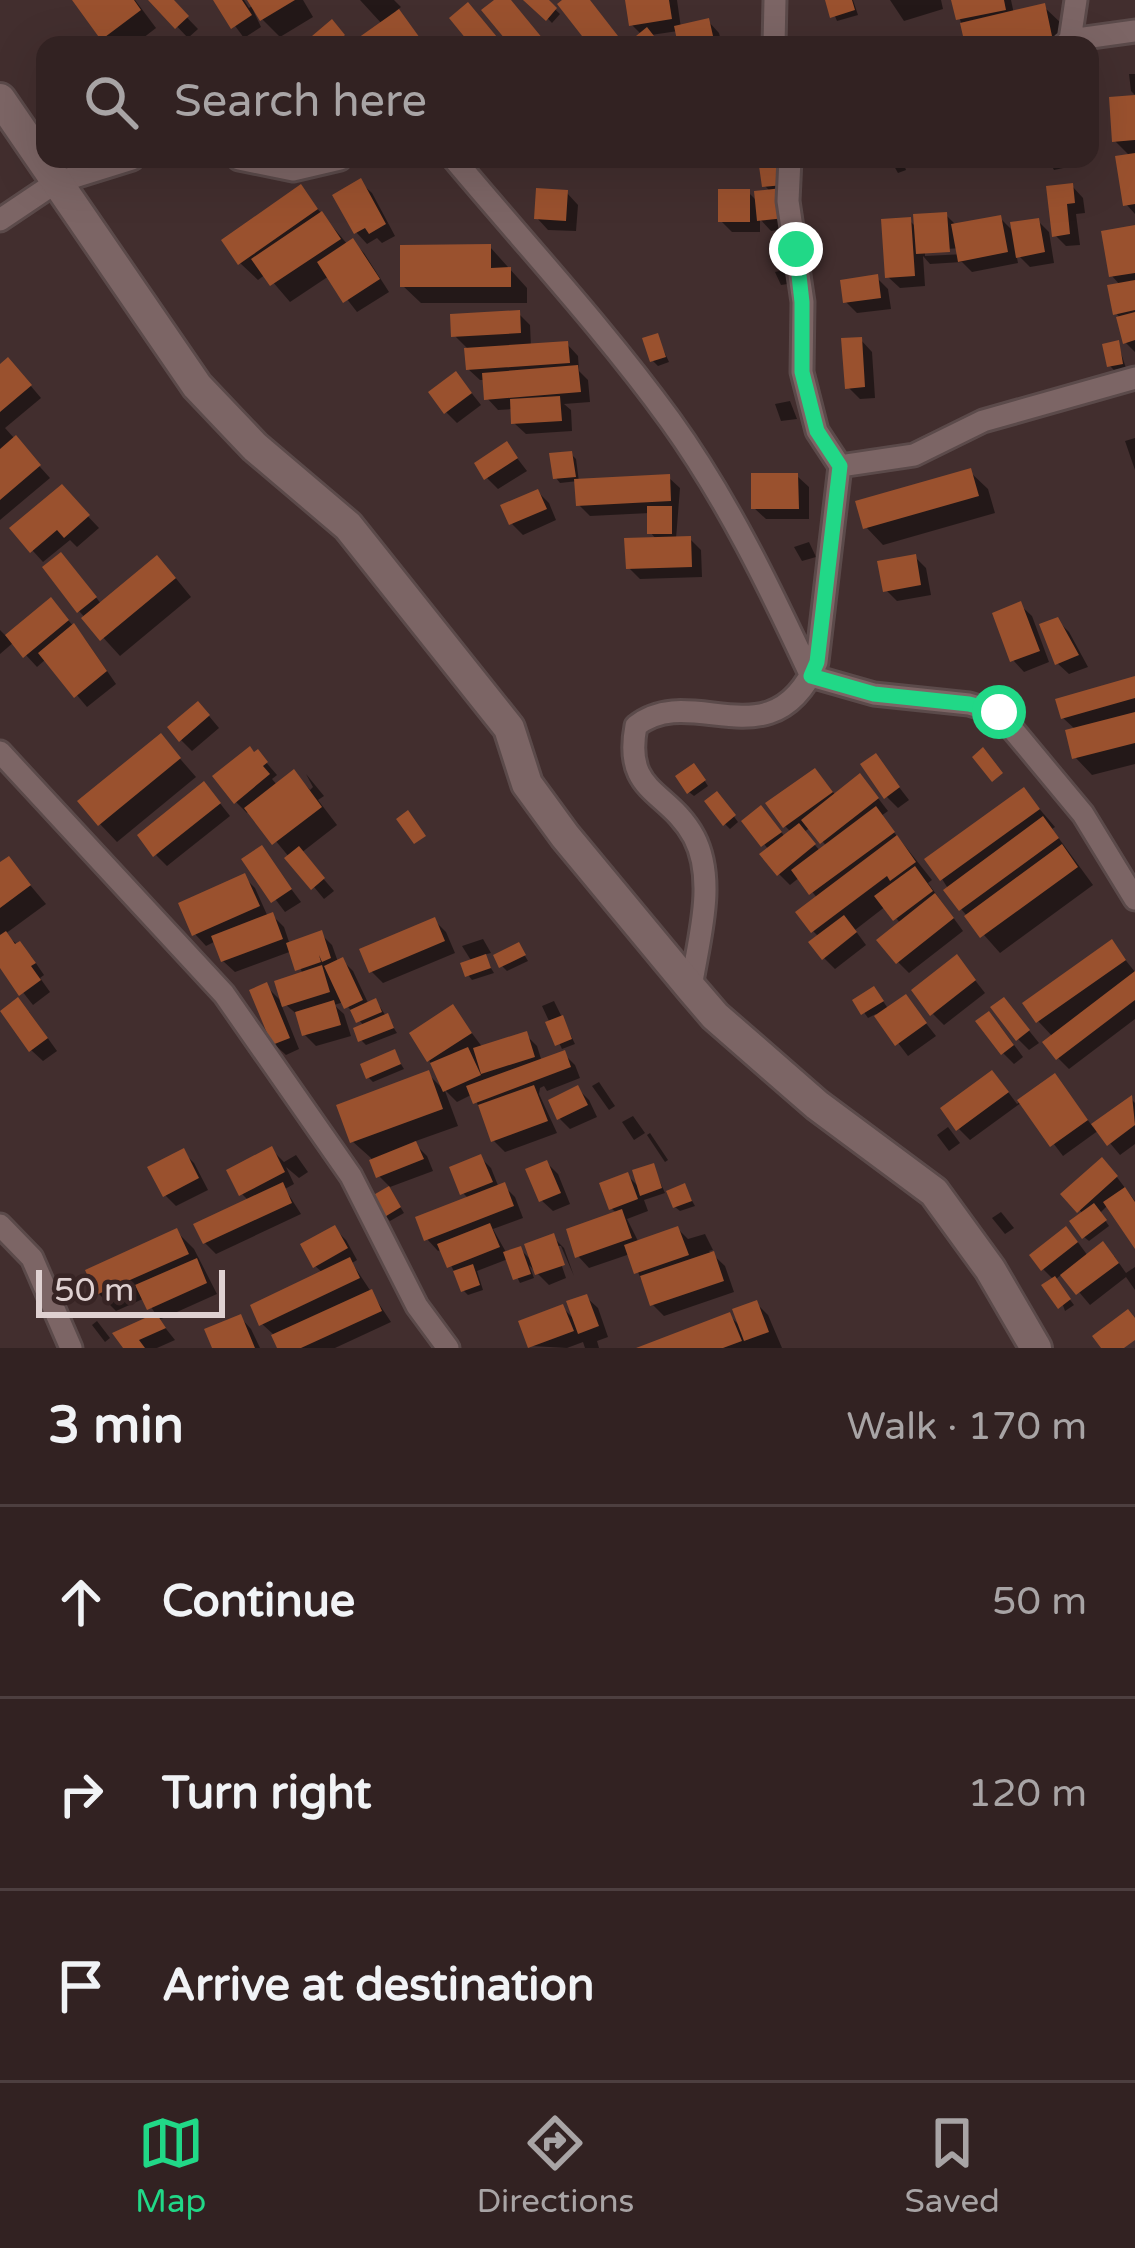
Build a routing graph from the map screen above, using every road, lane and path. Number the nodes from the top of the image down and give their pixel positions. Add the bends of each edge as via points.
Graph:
1 (775, 0) edge
2 (1076, 0) edge
3 (1135, 31) edge
4 (773, 36) edge
5 (1068, 36) edge
6 (1099, 37) edge
7 (0, 99) edge
8 (36, 154) edge
9 (45, 168) edge
10 (104, 168) edge
11 (461, 168) edge
12 (790, 168) edge
13 (55, 183) junction
14 (0, 220) edge
15 (1135, 378) edge
16 (840, 466) junction
17 (811, 676) junction
18 (0, 752) edge
19 (1135, 899) edge
20 (691, 988) junction
21 (0, 1225) edge
22 (71, 1348) edge
23 (448, 1348) edge
24 (1036, 1348) edge

1 - 4 street
2 - 5 street
3 - 6 street
7 - 8 street
9 - 13 street
10 - 13 street
11 - 17 street via 668,418 736,526
12 - 16 street via 802,372 817,431
13 - 14 street
13 - 20 street via 197,386 255,448 348,526 509,728 527,784
15 - 16 street via 983,421 914,454
16 - 17 street
17 - 19 street via 999,712 1083,814
17 - 20 street via 782,707 752,719 668,711 636,726 631,754 639,775 693,836 705,872
18 - 23 street via 224,994 351,1176 417,1306
20 - 24 street via 818,1105 934,1192
21 - 22 street via 32,1258

